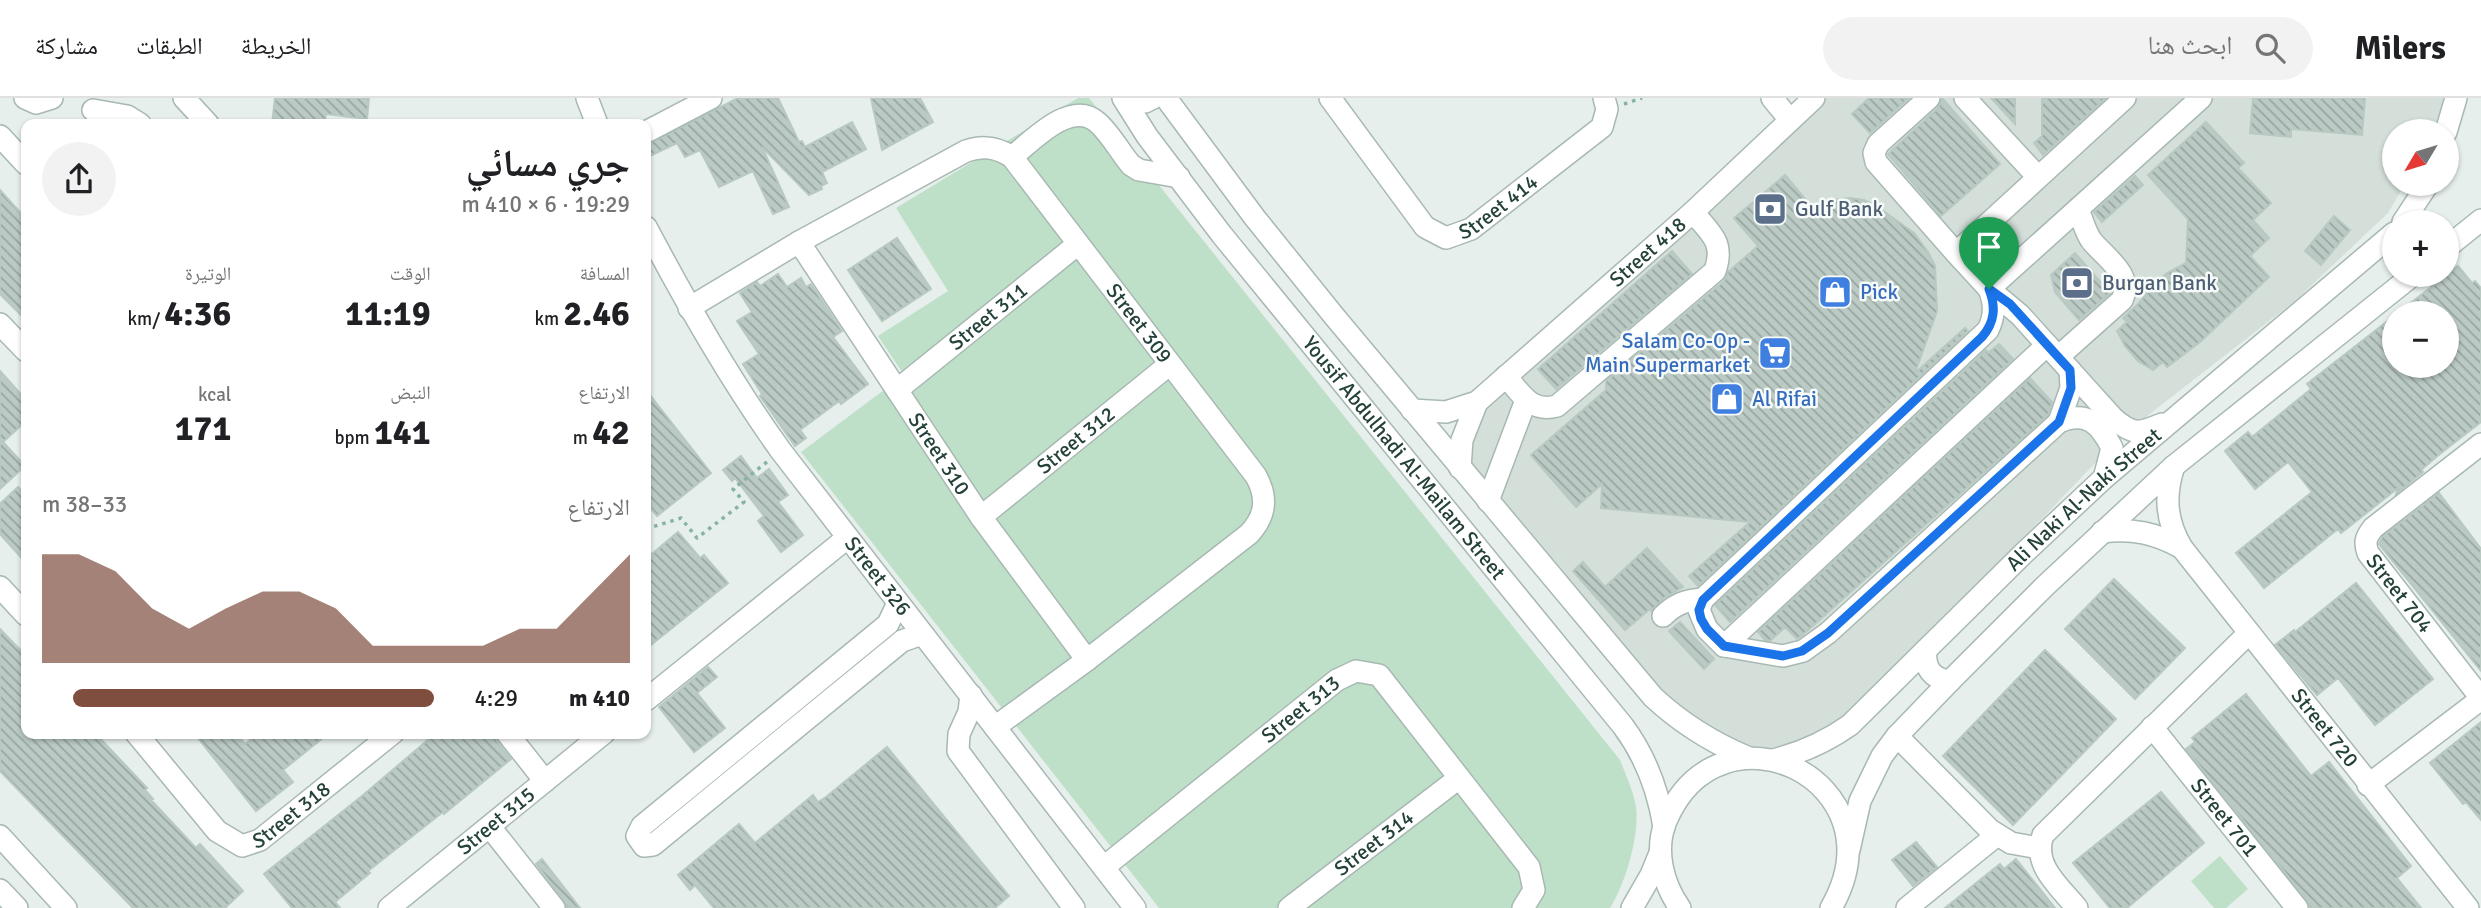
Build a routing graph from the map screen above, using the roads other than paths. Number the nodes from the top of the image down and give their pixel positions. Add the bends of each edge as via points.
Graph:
1 (25, 98) edge
2 (51, 98) edge
3 (587, 98) edge
4 (710, 98) edge
5 (1123, 98) edge
6 (1135, 98) edge
7 (1153, 98) edge
8 (1166, 98) edge
9 (1604, 98) edge
10 (1772, 98) edge
11 (1814, 98) edge
12 (1930, 98) edge
13 (1965, 98) edge
14 (2125, 98) edge
15 (2201, 98) edge
16 (2456, 98) edge
17 (186, 99) edge
18 (1340, 102) edge
19 (94, 111) edge
20 (132, 119) edge
21 (204, 119) edge
22 (595, 119) edge
23 (2450, 119) edge
24 (1180, 120) junction
25 (1790, 120) junction
26 (651, 129) edge
27 (1147, 136) junction
28 (2, 141) edge
29 (1012, 157) junction
30 (21, 159) edge
31 (1179, 177) junction
32 (2038, 177) junction
33 (2078, 209) junction
34 (1693, 212) junction
35 (2481, 220) edge
36 (651, 236) edge
37 (2459, 238) edge
38 (799, 242) junction
39 (2382, 243) edge
40 (1078, 244) junction
41 (1955, 253) junction
42 (2398, 287) edge
43 (1989, 289) junction
44 (689, 308) junction
45 (0, 324) edge
46 (2029, 326) junction
47 (1982, 337) junction
48 (21, 346) edge
49 (2058, 358) junction
50 (1170, 364) junction
51 (1506, 376) junction
52 (897, 390) junction
53 (1526, 400) junction
54 (1477, 402) junction
55 (1412, 410) junction
56 (2171, 421) junction
57 (2059, 422) junction
58 (2481, 443) edge
59 (2174, 466) junction
60 (1460, 468) junction
61 (2104, 478) junction
62 (1488, 501) junction
63 (981, 517) junction
64 (2102, 532) junction
65 (847, 538) junction
66 (2182, 548) junction
67 (0, 587) edge
68 (1703, 600) junction
69 (898, 603) junction
70 (21, 610) edge
71 (1663, 616) dead end
72 (2249, 633) junction
73 (922, 634) junction
74 (1724, 646) junction
75 (1926, 649) junction
76 (1087, 660) junction
77 (1950, 681) junction
78 (971, 695) junction
79 (651, 696) edge
80 (2481, 699) edge
81 (995, 727) junction
82 (2152, 727) junction
83 (1897, 736) junction
84 (141, 739) edge
85 (386, 739) edge
86 (512, 739) edge
87 (597, 739) edge
88 (1749, 758) junction
89 (1773, 760) junction
90 (1459, 778) junction
91 (545, 781) junction
92 (2368, 785) junction
93 (490, 827) junction
94 (1664, 827) junction
95 (1997, 835) junction
96 (0, 836) edge
97 (2039, 848) junction
98 (1849, 850) junction
99 (1661, 851) junction
100 (1104, 867) junction
101 (1843, 887) junction
102 (1295, 906) edge
103 (66, 908) edge
104 (389, 908) edge
105 (554, 908) edge
106 (1074, 908) edge
107 (1136, 908) edge
108 (1523, 908) edge
109 (1632, 908) edge
110 (1680, 908) edge
111 (1831, 908) edge
112 (1846, 908) edge
113 (1907, 908) edge
114 (2077, 908) edge
115 (2297, 908) edge
116 (2468, 908) edge

1 - 2 street via 36,103
3 - 22 street
4 - 26 street
5 - 27 street, Yousif Abdulhadi Al-Mailam Street
6 - 7 street via 1145,102
8 - 24 street, Yousif Abdulhadi Al-Mailam Street
9 - 18 street, Street 414 via 1607,109 1602,127 1471,229 1446,238 1425,227
10 - 25 street
11 - 25 street, Street 418
12 - 41 street via 1878,144 1874,153 1876,162
13 - 32 street
14 - 32 street
15 - 33 street
16 - 23 street
17 - 21 street
19 - 20 street
24 - 27 street via 1161,121
24 - 55 street, Yousif Abdulhadi Al-Mailam Street
25 - 34 street, Street 418
27 - 31 street, Yousif Abdulhadi Al-Mailam Street
28 - 30 street
29 - 31 street via 1063,118 1086,115 1131,165
29 - 38 street via 990,147 966,151
29 - 40 street, Street 309
31 - 94 street, Yousif Abdulhadi Al-Mailam Street via 1623,726 1647,763
32 - 41 street
33 - 43 street
33 - 49 street via 2089,237 2121,272 2126,292
34 - 51 street, Street 418
34 - 53 street via 1717,240 1720,251 1715,271 1557,406 1545,410
35 - 37 street
36 - 44 street, Street 326
38 - 44 street
38 - 52 street, Street 310
39 - 56 street, Ali Naki Al-Naki Street
40 - 50 street, Street 309
40 - 52 street, Street 311
41 - 43 street
42 - 59 street, Ali Naki Al-Naki Street
43 - 46 street
43 - 47 street via 1994,314
44 - 65 street, Street 326 via 752,411
45 - 48 street
46 - 47 street via 2010,326
46 - 49 street
47 - 68 street
49 - 56 street via 2127,430 2138,433
49 - 57 street via 2071,388
49 - 74 street
50 - 63 street, Street 312
50 - 76 street, Street 309 via 1256,476 1264,496 1262,517 1249,534
51 - 53 street
51 - 54 street, Street 418
52 - 63 street, Street 310
53 - 62 street
54 - 55 street, Street 418 via 1446,412
54 - 60 street, Street 418 via 1462,440
55 - 60 street, Yousif Abdulhadi Al-Mailam Street
56 - 61 street, Ali Naki Al-Naki Street
57 - 61 street via 2083,417 2106,437 2112,448
57 - 74 street via 1828,633 1802,651 1783,656
58 - 80 street, Street 704 via 2373,528 2365,543 2368,553
59 - 64 street, Ali Naki Al-Naki Street
59 - 66 street, Street 720 via 2167,508
60 - 62 street, Yousif Abdulhadi Al-Mailam Street
61 - 75 street, Ali Naki Al-Naki Street
62 - 88 street, Yousif Abdulhadi Al-Mailam Street via 1653,697 1690,728
63 - 76 street, Street 310
64 - 66 street, Street 720 via 2144,532
64 - 77 street, Ali Naki Al-Naki Street
65 - 69 street, Street 326
65 - 79 street
66 - 72 street, Street 720
67 - 70 street
68 - 71 street via 1685,601
68 - 74 street via 1701,619
69 - 73 street, Street 326
69 - 73 street via 888,624 642,826 637,836 640,843 653,845 902,641
72 - 82 street
72 - 92 street, Street 720
73 - 78 street, Street 326
75 - 77 street via 1931,673
75 - 89 street, Ali Naki Al-Naki Street via 1838,733
76 - 81 street, Street 309
77 - 83 street, Ali Naki Al-Naki Street
78 - 81 street, Street 326
78 - 106 street via 958,751
80 - 92 street
81 - 100 street, Street 326
82 - 97 street via 2047,828
82 - 115 street, Street 701
83 - 95 street
83 - 98 street, Ali Naki Al-Naki Street via 1870,778
84 - 85 street, Street 318 via 217,831 242,846 260,840
86 - 91 street
87 - 91 street, Street 315
88 - 89 street
88 - 94 street via 1705,772 1680,796
89 - 98 street via 1793,766 1826,792 1846,829
90 - 100 street, Street 313 via 1380,675 1356,671 1337,680
90 - 102 street, Street 314
90 - 108 street, Street 313 via 1529,867 1534,890
91 - 93 street, Street 315
92 - 116 street, Street 720
93 - 104 street, Street 315
93 - 105 street
94 - 99 street
95 - 97 street via 2011,843
95 - 113 street
96 - 103 street
97 - 114 street via 2043,865
98 - 101 street, Ali Naki Al-Naki Street
99 - 109 street
99 - 110 street via 1663,874
100 - 107 street, Street 326
101 - 111 street
101 - 112 street

